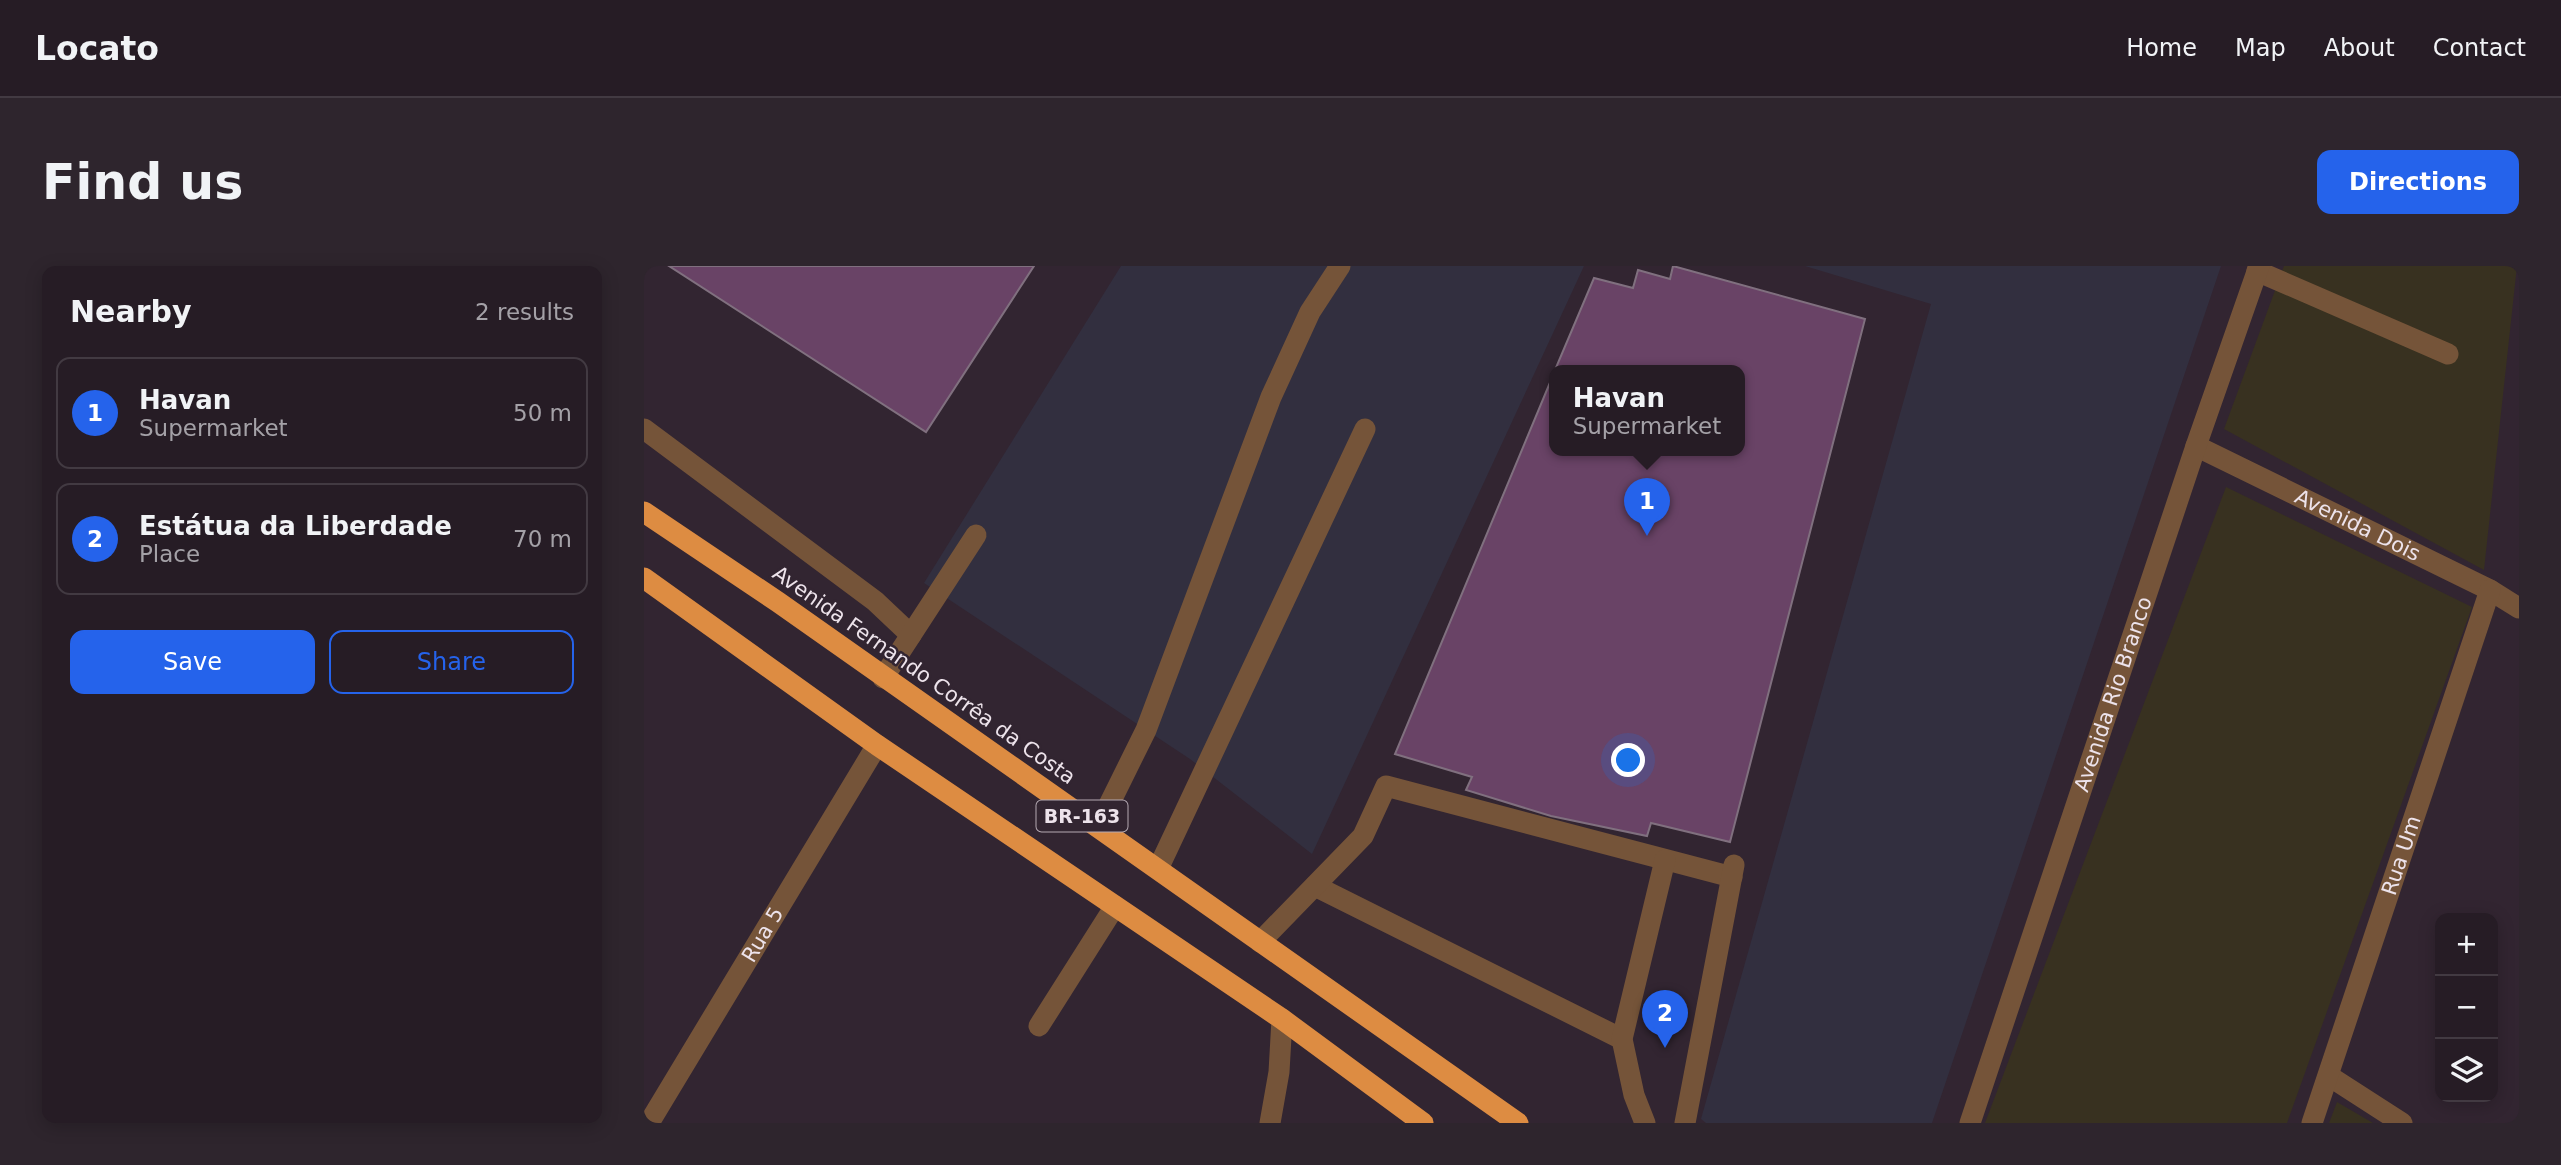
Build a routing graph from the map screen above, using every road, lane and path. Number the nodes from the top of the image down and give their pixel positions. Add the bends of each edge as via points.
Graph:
1 (1340, 266) edge
2 (2258, 268) edge
3 (2448, 354) dead end
4 (644, 429) edge
5 (1365, 429) dead end
6 (2196, 446) junction
7 (644, 512) edge
8 (975, 536) dead end
9 (644, 578) edge
10 (2490, 590) junction
11 (2519, 608) edge
12 (911, 635) junction
13 (883, 678) junction
14 (877, 745) junction
15 (1098, 827) junction
16 (1665, 860) junction
17 (1158, 869) junction
18 (1315, 886) junction
19 (1115, 906) junction
20 (1260, 942) junction
21 (1282, 1019) junction
22 (1040, 1026) dead end
23 (1622, 1039) junction
24 (2329, 1076) junction
25 (649, 1123) edge
26 (1270, 1123) edge
27 (1423, 1123) edge
28 (1518, 1123) edge
29 (1645, 1123) edge
30 (1685, 1123) edge
31 (1970, 1123) edge
32 (2312, 1123) edge
33 (2402, 1123) edge

1 - 15 street via 1310,312 1271,397 1146,730
2 - 3 street
2 - 6 street, Avenida Rio Branco
4 - 12 street via 874,601
5 - 17 street
6 - 10 street, Avenida Dois
6 - 31 street, Avenida Rio Branco
7 - 13 highway, Avenida Fernando Corrêa da Costa / BR-163
8 - 12 street
9 - 14 highway, BR-163
10 - 11 street, Avenida Dois
10 - 24 street, Rua Um
12 - 13 street
13 - 15 highway, Avenida Fernando Corrêa da Costa / BR-163
14 - 19 highway, BR-163
14 - 25 street, Rua 5
15 - 17 highway, Avenida Fernando Corrêa da Costa / BR-163
16 - 18 street via 1386,786 1363,835
16 - 23 street
16 - 30 street via 1733,871
17 - 20 highway, Avenida Fernando Corrêa da Costa / BR-163
18 - 20 street
18 - 23 street
19 - 21 highway, BR-163
19 - 22 street
20 - 28 highway, Avenida Fernando Corrêa da Costa / BR-163
21 - 26 street
21 - 27 highway, BR-163
23 - 29 street
24 - 32 street, Rua Um
24 - 33 street

